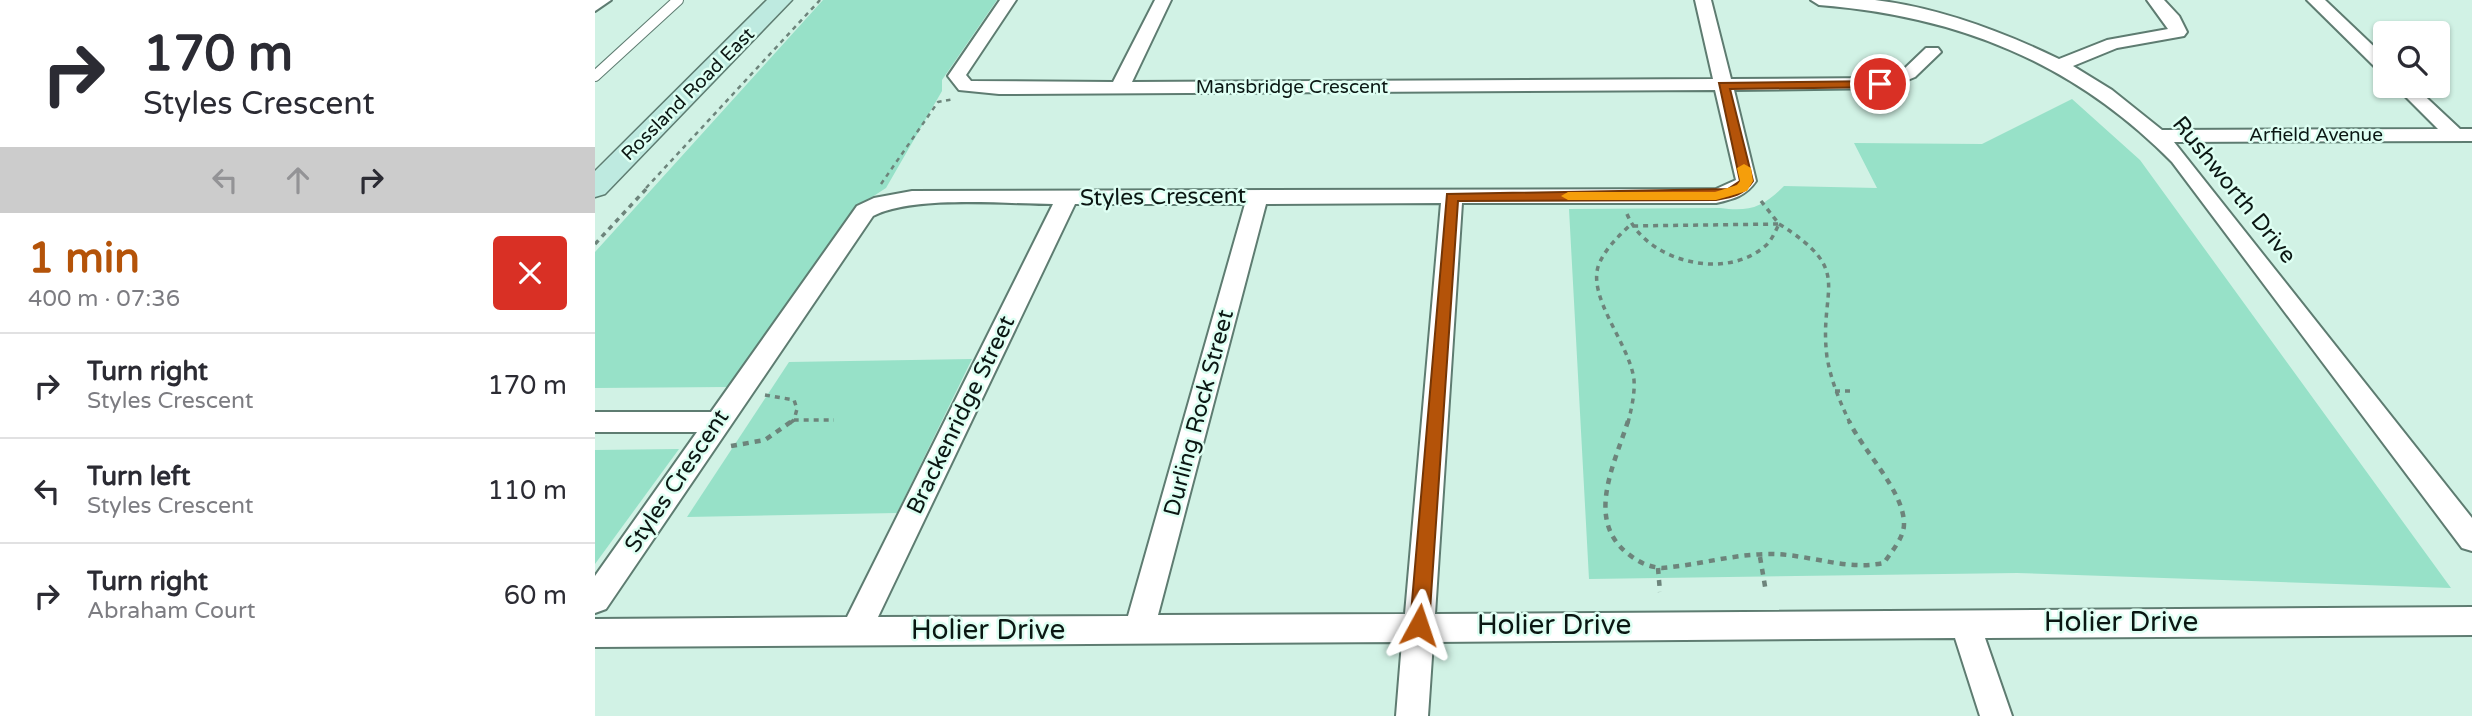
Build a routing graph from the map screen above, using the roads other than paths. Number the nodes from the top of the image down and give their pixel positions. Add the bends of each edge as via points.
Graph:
1 (603, 0) edge
2 (678, 0) edge
3 (780, 0) edge
4 (1008, 0) edge
5 (1163, 0) edge
6 (1703, 0) edge
7 (1819, 0) edge
8 (1838, 0) edge
9 (2155, 0) edge
10 (2315, 0) edge
11 (595, 6) edge
12 (1932, 52) dead end
13 (2373, 56) edge
14 (2060, 65) junction
15 (595, 76) edge
16 (1724, 85) junction
17 (1121, 88) junction
18 (2419, 98) edge
19 (2160, 135) junction
20 (2464, 135) edge
21 (595, 188) edge
22 (1258, 196) junction
23 (1452, 197) junction
24 (1067, 198) junction
25 (595, 422) edge
26 (717, 422) junction
27 (2472, 539) edge
28 (595, 600) edge
29 (2472, 621) edge
30 (1965, 623) junction
31 (1419, 625) junction
32 (1139, 629) junction
33 (856, 631) junction
34 (595, 633) edge
35 (1412, 716) edge
36 (1996, 716) edge

1 - 11 street
2 - 15 lane
3 - 21 main road, Rossland Road East
4 - 17 street, Mansbridge Crescent via 961,68 959,81 978,88
5 - 17 street
6 - 16 street, Styles Crescent
7 - 8 street, Rushworth Drive
8 - 14 street, Rushworth Drive via 1950,23
9 - 14 street via 2178,32 2113,44
10 - 13 street
12 - 16 street, Mansbridge Crescent via 1913,73 1896,82
14 - 19 street, Rushworth Drive
16 - 17 street, Mansbridge Crescent
16 - 23 street, Styles Crescent via 1746,181 1732,193
18 - 20 street
19 - 20 street, Arfield Avenue
19 - 27 street, Rushworth Drive
22 - 23 street, Styles Crescent
22 - 24 street, Styles Crescent
22 - 32 street, Durling Rock Street
23 - 31 street
24 - 26 street, Styles Crescent via 912,198 865,211
24 - 33 street, Brackenridge Street
25 - 26 street
26 - 28 street, Styles Crescent
29 - 30 street, Holier Drive
30 - 31 street, Holier Drive
30 - 36 street
31 - 32 street, Holier Drive
31 - 35 street
32 - 33 street, Holier Drive
33 - 34 street, Holier Drive

